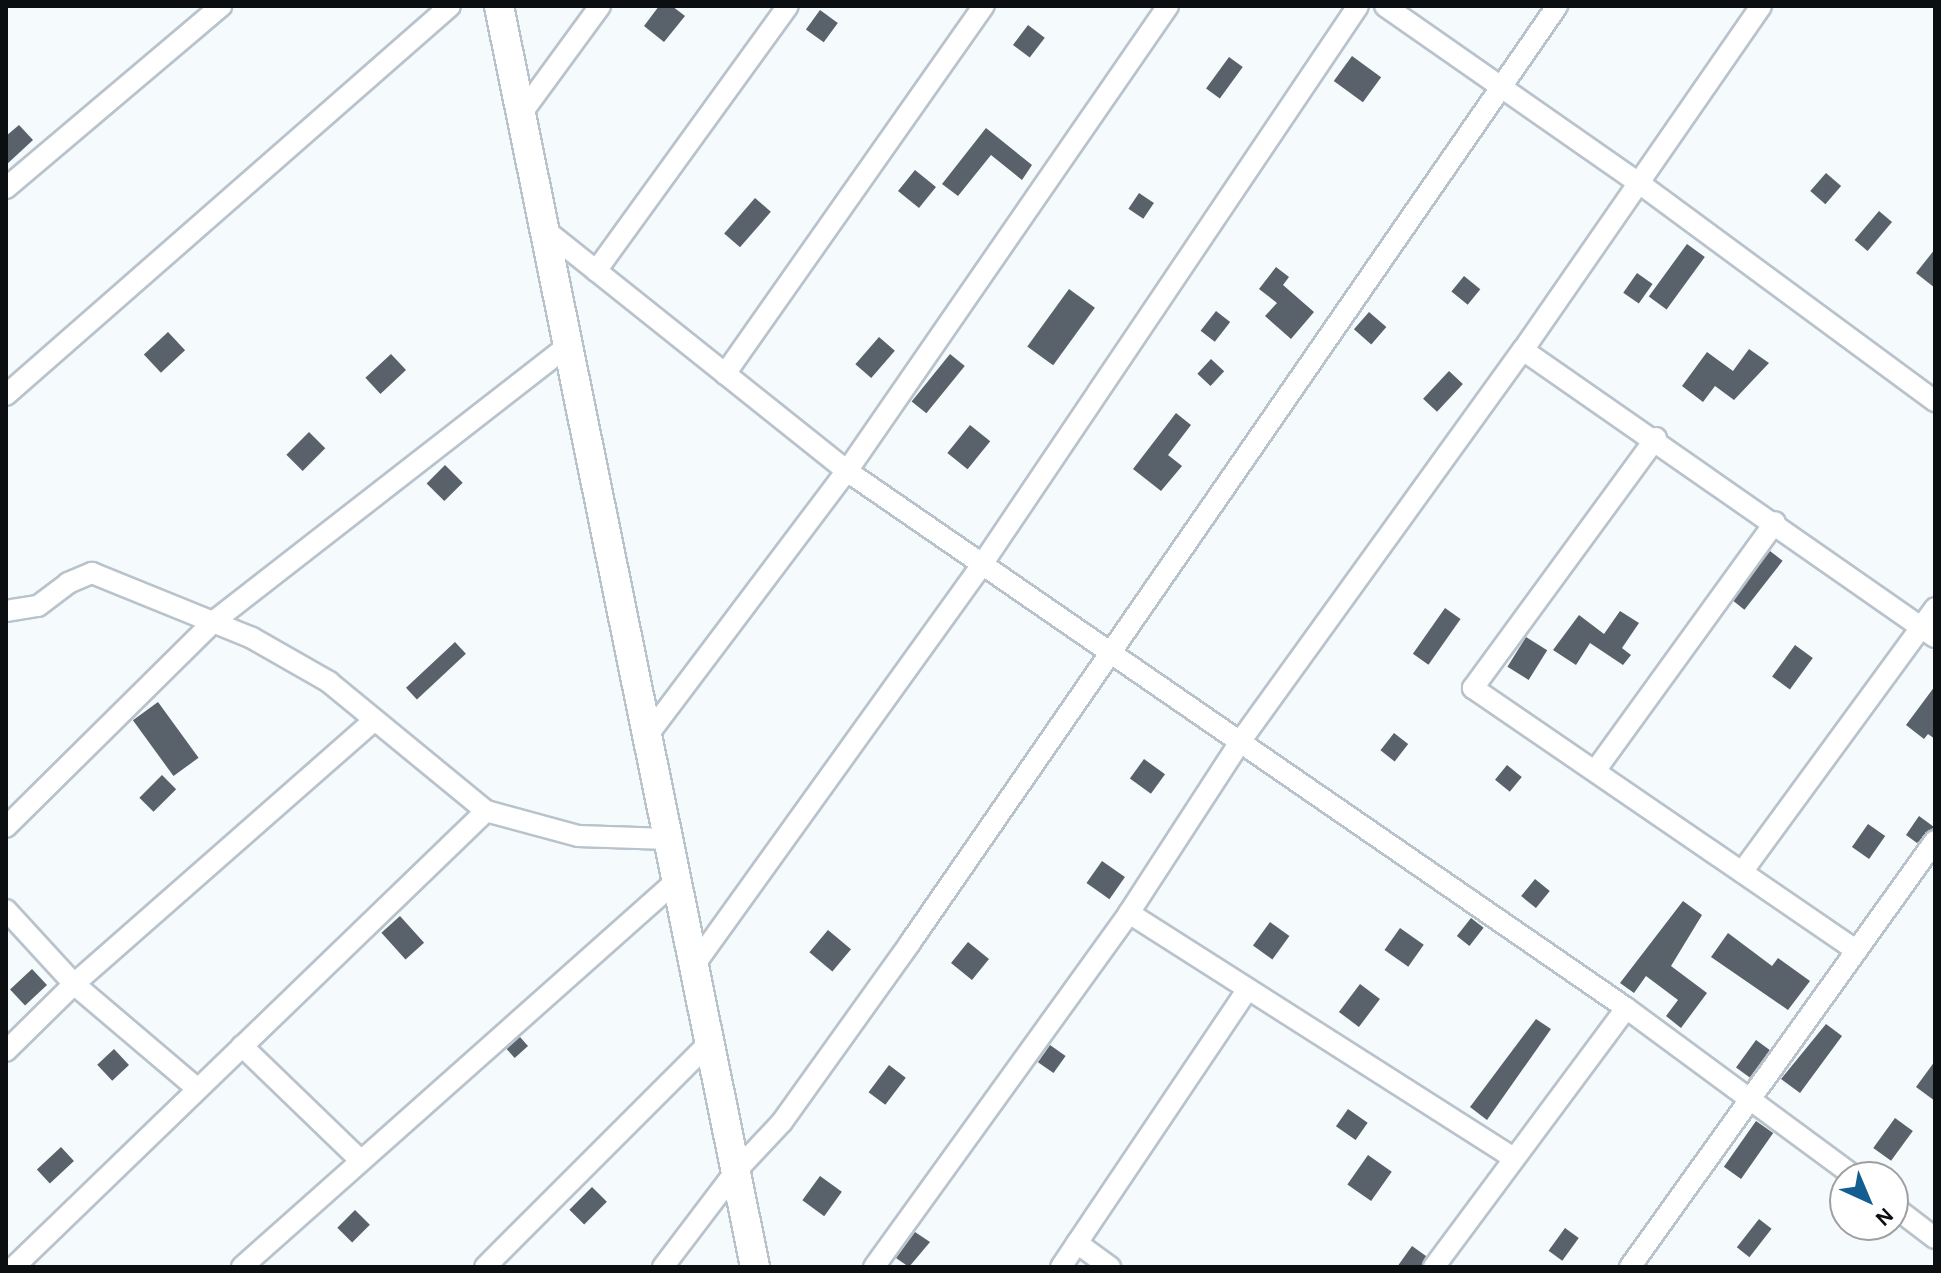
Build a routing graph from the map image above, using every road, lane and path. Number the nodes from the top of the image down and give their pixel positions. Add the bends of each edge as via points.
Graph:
1 (221, 6) edge
2 (450, 6) edge
3 (499, 6) edge
4 (600, 6) edge
5 (787, 6) edge
6 (984, 6) edge
7 (1168, 6) edge
8 (1358, 6) edge
9 (1385, 6) edge
10 (1557, 6) edge
11 (1761, 6) edge
12 (1500, 89) junction
13 (521, 114) junction
14 (1639, 183) junction
15 (6, 188) edge
16 (544, 229) junction
17 (596, 271) junction
18 (568, 346) junction
19 (1523, 350) junction
20 (725, 374) junction
21 (6, 395) edge
22 (1935, 401) edge
23 (1656, 438) junction
24 (847, 471) junction
25 (1775, 522) junction
26 (983, 563) junction
27 (1935, 608) edge
28 (6, 611) edge
29 (213, 622) junction
30 (1928, 632) edge
31 (1113, 654) junction
32 (374, 720) junction
33 (647, 736) junction
34 (1242, 739) junction
35 (1595, 771) junction
36 (486, 811) junction
37 (6, 827) edge
38 (668, 839) junction
39 (1935, 841) edge
40 (1742, 872) junction
41 (675, 882) junction
42 (6, 910) edge
43 (1129, 913) junction
44 (1857, 951) junction
45 (695, 964) junction
46 (74, 984) junction
47 (1247, 990) junction
48 (1626, 1008) junction
49 (707, 1045) junction
50 (242, 1046) junction
51 (6, 1051) edge
52 (198, 1089) junction
53 (1751, 1098) junction
54 (1514, 1158) junction
55 (361, 1161) junction
56 (1834, 1161) edge
57 (736, 1171) junction
58 (1909, 1218) edge
59 (1935, 1238) edge
60 (1077, 1243) junction
61 (1641, 1263) edge
62 (14, 1267) edge
63 (242, 1267) edge
64 (485, 1267) edge
65 (663, 1267) edge
66 (755, 1267) edge
67 (874, 1267) edge
68 (1061, 1267) edge
69 (1110, 1267) edge
70 (1434, 1267) edge

1 - 15 street
2 - 21 street
3 - 13 street
4 - 13 street
5 - 17 street
6 - 20 street
7 - 24 street
8 - 26 street
9 - 12 street
10 - 12 street
11 - 14 street
12 - 14 street
12 - 31 street
13 - 16 street
14 - 19 street
14 - 22 street
16 - 17 street
16 - 18 street
17 - 20 street
18 - 29 street
18 - 33 street
19 - 23 street
19 - 34 street
20 - 24 street
23 - 25 street
23 - 35 street via 1473,688
24 - 26 street
24 - 33 street
25 - 30 street
25 - 35 street
26 - 31 street
26 - 45 street
27 - 30 street
28 - 29 street via 38,606 92,573
29 - 32 street via 329,682
29 - 37 street
30 - 40 street
31 - 34 street
31 - 57 street via 782,1122
32 - 36 street
32 - 46 street
33 - 38 street
34 - 43 street
34 - 48 street
35 - 40 street
36 - 38 street via 578,836
36 - 50 street
38 - 41 street
39 - 44 street
40 - 44 street
41 - 45 street
41 - 55 street
42 - 46 street
43 - 47 street
43 - 67 street
44 - 53 street
45 - 49 street
46 - 51 street
46 - 52 street
47 - 54 street
47 - 60 street
48 - 53 street
48 - 54 street
49 - 57 street
49 - 64 street
50 - 52 street
50 - 55 street
52 - 62 street
53 - 56 street
53 - 61 street
54 - 70 street
55 - 63 street
57 - 65 street
57 - 66 street
58 - 59 street
60 - 68 street
60 - 69 street

